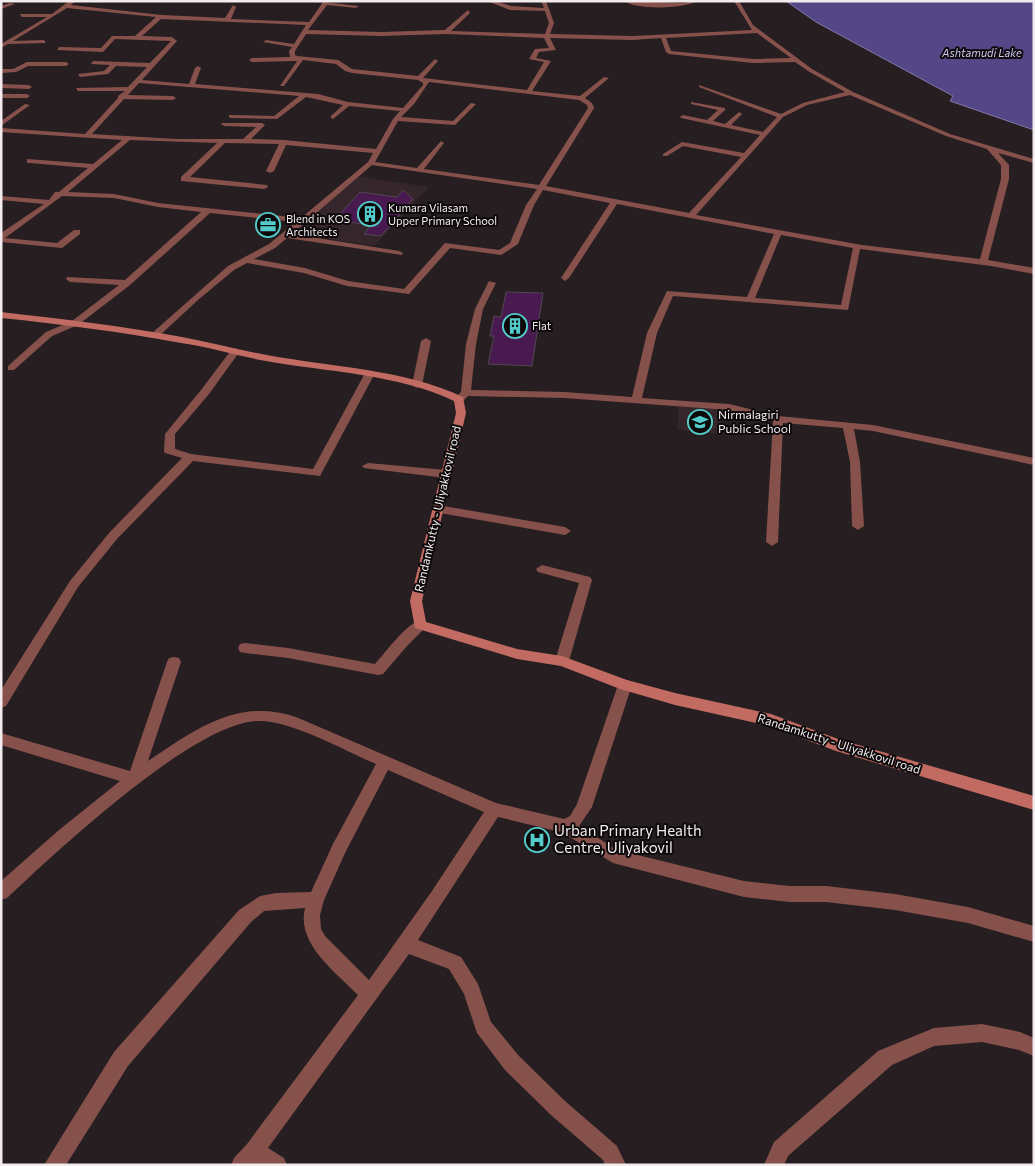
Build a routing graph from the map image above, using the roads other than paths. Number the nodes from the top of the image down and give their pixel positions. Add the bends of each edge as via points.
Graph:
1 (74, 1) edge
2 (489, 1) edge
3 (543, 1) edge
4 (626, 1) edge
5 (696, 1) edge
6 (736, 1) edge
7 (326, 2) edge
8 (645, 3) edge
9 (664, 3) edge
10 (12, 4) dead end
11 (67, 6) junction
12 (356, 6) dead end
13 (233, 7) dead end
14 (1, 8) edge
15 (548, 10) junction
16 (468, 12) dead end
17 (22, 15) dead end
18 (54, 16) junction
19 (161, 17) junction
20 (227, 21) junction
21 (310, 24) junction
22 (758, 31) junction
23 (306, 32) junction
24 (446, 32) junction
25 (546, 36) junction
26 (663, 37) junction
27 (141, 38) junction
28 (44, 42) dead end
29 (266, 42) dead end
30 (3, 44) edge
31 (296, 46) junction
32 (59, 49) dead end
33 (267, 53) dead end
34 (292, 56) junction
35 (301, 59) junction
36 (252, 60) dead end
37 (796, 60) junction
38 (435, 61) dead end
39 (93, 63) dead end
40 (66, 64) dead end
41 (114, 64) junction
42 (153, 65) junction
43 (198, 68) dead end
44 (1, 71) edge
45 (80, 75) dead end
46 (606, 78) dead end
47 (421, 79) junction
48 (137, 81) junction
49 (192, 85) junction
50 (282, 85) dead end
51 (1, 86) edge
52 (701, 86) dead end
53 (28, 87) dead end
54 (78, 89) dead end
55 (129, 89) junction
56 (529, 91) junction
57 (851, 93) junction
58 (304, 95) junction
59 (1, 96) edge
60 (27, 96) dead end
61 (120, 97) junction
62 (174, 98) dead end
63 (581, 98) junction
64 (693, 103) dead end
65 (348, 104) junction
66 (473, 104) dead end
67 (27, 105) dead end
68 (404, 110) junction
69 (739, 114) dead end
70 (231, 116) dead end
71 (780, 116) junction
72 (333, 117) dead end
73 (683, 117) dead end
74 (396, 119) junction
75 (709, 122) junction
76 (1, 124) edge
77 (224, 124) dead end
78 (726, 126) junction
79 (1, 130) edge
80 (764, 134) junction
81 (87, 136) junction
82 (130, 138) junction
83 (245, 141) junction
84 (222, 142) junction
85 (284, 142) junction
86 (442, 143) dead end
87 (989, 148) junction
88 (378, 151) junction
89 (665, 155) dead end
90 (744, 155) junction
91 (30, 161) dead end
92 (1034, 161) edge
93 (371, 163) junction
94 (93, 166) junction
95 (270, 171) dead end
96 (418, 171) junction
97 (264, 187) dead end
98 (540, 187) junction
99 (58, 194) junction
100 (1, 198) edge
101 (615, 201) junction
102 (50, 202) junction
103 (207, 211) junction
104 (692, 215) junction
105 (300, 220) junction
106 (779, 231) junction
107 (77, 232) dead end
108 (285, 235) junction
109 (1, 239) edge
110 (857, 246) junction
111 (399, 253) dead end
112 (245, 260) junction
113 (983, 262) junction
114 (1034, 271) edge
115 (565, 278) dead end
116 (70, 279) dead end
117 (127, 283) junction
118 (492, 283) dead end
119 (750, 300) junction
120 (1, 315) edge
121 (75, 323) junction
122 (154, 336) junction
123 (426, 342) dead end
124 (234, 351) junction
125 (11, 368) dead end
126 (369, 375) junction
127 (417, 385) junction
128 (462, 396) junction
129 (636, 400) junction
130 (778, 419) junction
131 (848, 425) junction
132 (190, 457) junction
133 (1034, 462) edge
134 (368, 466) dead end
135 (446, 474) junction
136 (438, 509) junction
137 (858, 526) dead end
138 (566, 531) dead end
139 (772, 542) dead end
140 (542, 569) dead end
141 (420, 625) junction
142 (245, 648) dead end
143 (562, 661) junction
144 (174, 662) dead end
145 (624, 684) junction
146 (1, 702) edge
147 (1, 738) edge
148 (385, 761) junction
149 (134, 779) junction
150 (1034, 803) edge
151 (494, 809) junction
152 (565, 826) junction
153 (1, 892) edge
154 (316, 900) junction
155 (1034, 934) edge
156 (406, 944) junction
157 (369, 993) junction
158 (1034, 1047) edge
159 (248, 1158) edge
160 (54, 1165) edge
161 (277, 1165) edge
162 (616, 1165) edge
163 (774, 1165) edge

1 - 11 street
2 - 15 street via 510,8
3 - 15 street
4 - 8 street
5 - 9 street via 685,5
6 - 22 street via 751,26
7 - 12 street
7 - 21 street
8 - 9 street
10 - 14 street
11 - 18 street
11 - 19 street
13 - 20 street
15 - 25 street via 552,23
16 - 24 street
17 - 18 street
18 - 30 street
19 - 20 street
19 - 27 street via 137,34
20 - 21 street
21 - 23 street
22 - 26 street
22 - 37 street
23 - 24 street
23 - 31 street
24 - 25 street
25 - 26 street
25 - 56 street via 553,50 537,50 532,59 548,62
26 - 37 street via 669,52 753,61
27 - 32 street via 114,37 103,50
27 - 42 street via 174,40
28 - 30 street
29 - 31 street
31 - 34 street
33 - 34 street
34 - 35 street
35 - 36 street
35 - 47 street via 338,62 352,71
35 - 50 street
37 - 57 street
38 - 47 street
39 - 41 street
40 - 44 street via 28,64 14,71
41 - 42 street
41 - 45 street via 106,73
42 - 48 street
43 - 49 street
46 - 63 street
47 - 56 street
47 - 68 street via 426,85
48 - 49 street
48 - 55 street
49 - 58 street
51 - 53 street
52 - 71 street
54 - 55 street
55 - 61 street
56 - 63 street
57 - 71 street via 805,104
57 - 87 street via 948,135
58 - 65 street
58 - 70 street via 274,118
59 - 60 street
61 - 62 street
61 - 81 street
63 - 98 street via 592,108
64 - 75 street via 724,109
65 - 68 street
65 - 72 street
66 - 74 street via 455,123
67 - 76 street
68 - 74 street
69 - 78 street
71 - 80 street
73 - 75 street
74 - 88 street
75 - 78 street
77 - 83 street via 262,125
78 - 80 street
79 - 81 street
80 - 90 street
81 - 82 street
82 - 84 street
82 - 94 street
83 - 84 street
83 - 85 street
84 - 97 street via 184,179
85 - 88 street
85 - 95 street
86 - 96 street
87 - 92 street
87 - 113 street via 1005,165
88 - 93 street
89 - 90 street via 682,144
90 - 104 street
91 - 94 street
93 - 96 street
93 - 105 street
94 - 99 street
96 - 98 street
98 - 101 street
98 - 112 street via 514,244 507,250 501,253 448,245 406,292 347,283
99 - 102 street
99 - 103 street via 114,196
100 - 102 street
101 - 104 street
101 - 115 street
102 - 109 street
103 - 105 street
103 - 117 street
104 - 106 street
105 - 108 street
106 - 110 street
106 - 119 street
107 - 109 street via 59,246
108 - 111 street
108 - 112 street
110 - 113 street
110 - 119 street via 845,308
112 - 122 street via 195,298
113 - 114 street
116 - 117 street
117 - 121 street
118 - 128 street via 479,309
119 - 129 street via 670,293 652,333
120 - 121 street
121 - 122 street
121 - 125 street via 49,334
122 - 124 street
123 - 127 street
124 - 126 street
124 - 132 street via 170,434 169,451
126 - 127 street
126 - 132 street via 316,473
127 - 128 street
128 - 129 street via 564,395
128 - 135 street, Randamkutty - Uliyakkovil road
129 - 130 street via 729,407
130 - 131 street
130 - 139 street
131 - 133 street
131 - 137 street via 855,462
132 - 146 street via 113,536 74,584
134 - 135 street
135 - 136 street, Randamkutty - Uliyakkovil road
136 - 138 street
136 - 141 street, Randamkutty - Uliyakkovil road via 416,602
140 - 143 street via 586,580
141 - 142 street via 378,670 288,652
141 - 143 street, Randamkutty - Uliyakkovil road via 517,654
143 - 145 street, Randamkutty - Uliyakkovil road
144 - 149 street
145 - 150 street, Randamkutty - Uliyakkovil road via 771,720 836,745
145 - 152 street via 584,807 575,821
147 - 149 street
148 - 149 street via 291,720 264,714 236,718 213,728
148 - 151 street
148 - 154 street
149 - 153 street via 64,833
151 - 152 street
151 - 156 street
152 - 155 street via 613,856 744,889 895,902 968,915
154 - 157 street via 313,930 319,942
154 - 160 street via 260,904 245,916 120,1059
156 - 157 street
156 - 162 street via 455,963 472,990 483,1027 558,1108 610,1153
157 - 159 street
158 - 163 street via 982,1033 934,1037 885,1058 781,1148
159 - 161 street

